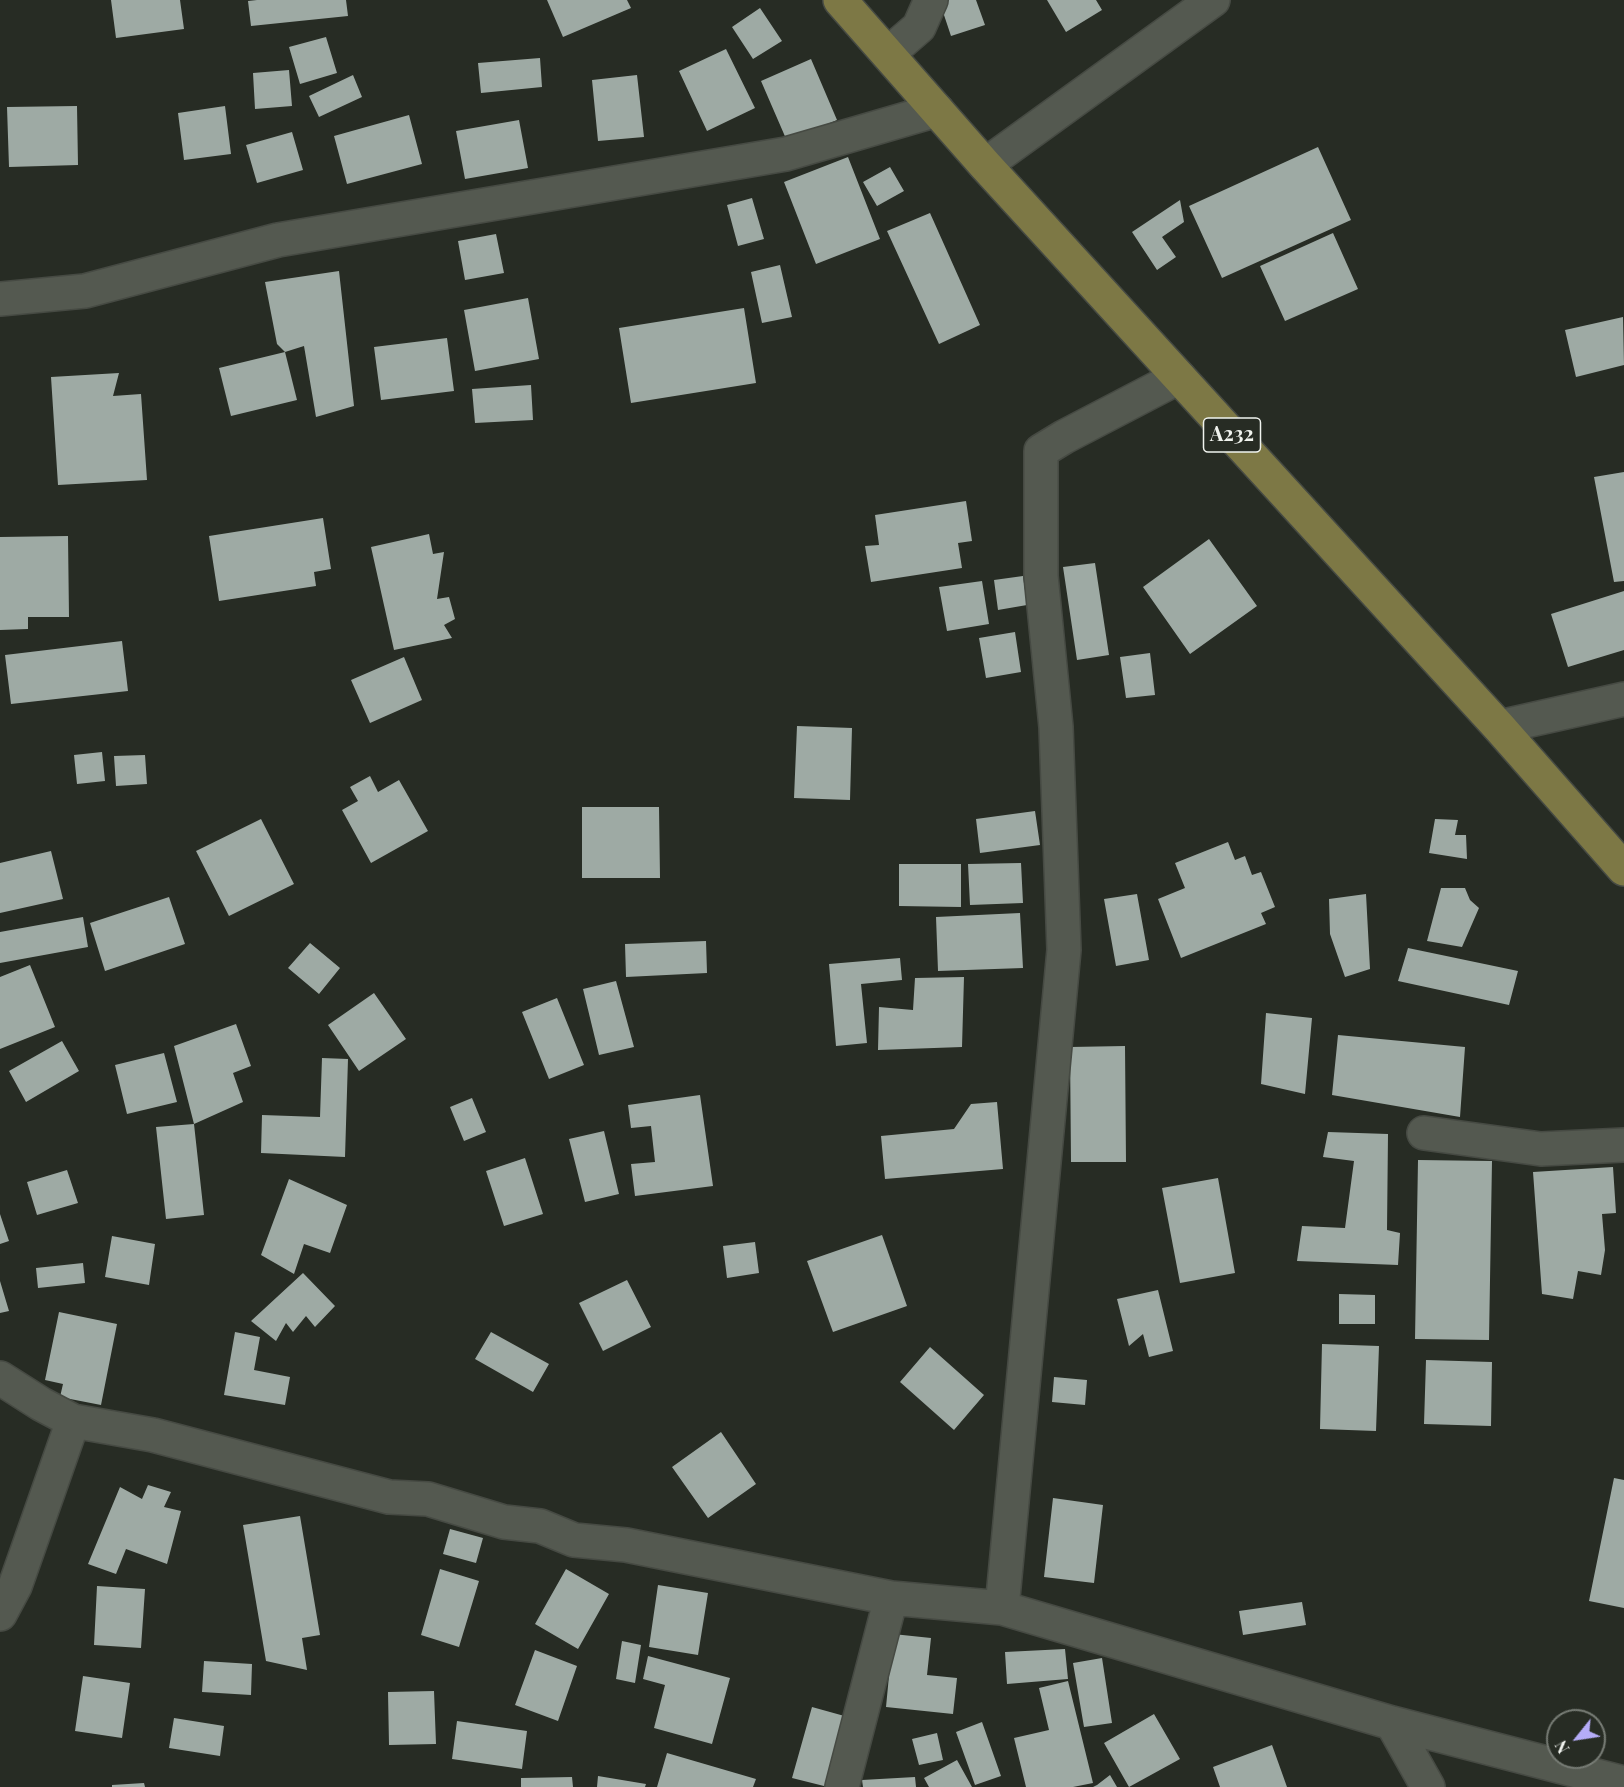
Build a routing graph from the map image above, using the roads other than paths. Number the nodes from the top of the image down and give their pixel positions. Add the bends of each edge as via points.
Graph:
1 (840, 0) edge
2 (931, 0) edge
3 (1213, 0) edge
4 (889, 53) junction
5 (938, 110) junction
6 (985, 165) junction
7 (0, 299) edge
8 (1179, 378) junction
9 (1624, 699) edge
10 (1499, 727) junction
11 (1624, 869) edge
12 (1424, 1133) dead end
13 (1624, 1145) edge
14 (0, 1378) edge
15 (73, 1421) junction
16 (891, 1598) junction
17 (1002, 1608) junction
18 (0, 1614) edge
19 (1392, 1723) junction
20 (1624, 1783) edge
21 (842, 1787) edge
22 (1428, 1787) edge

1 - 4 main road, A232
2 - 4 street via 919,27
3 - 6 street
4 - 5 main road, A232
5 - 6 main road, A232
5 - 7 street via 786,154 278,240 85,291
6 - 8 main road, A232
8 - 10 main road, A232
8 - 17 street via 1041,451 1041,576 1056,727 1064,950
9 - 10 street
10 - 11 main road, A232
12 - 13 street via 1541,1149
14 - 15 street
15 - 16 street via 153,1435 388,1497 428,1498 504,1522 540,1526 574,1540 626,1545
15 - 18 street via 15,1586
16 - 17 street
16 - 21 street
17 - 19 street
19 - 20 street
19 - 22 street

